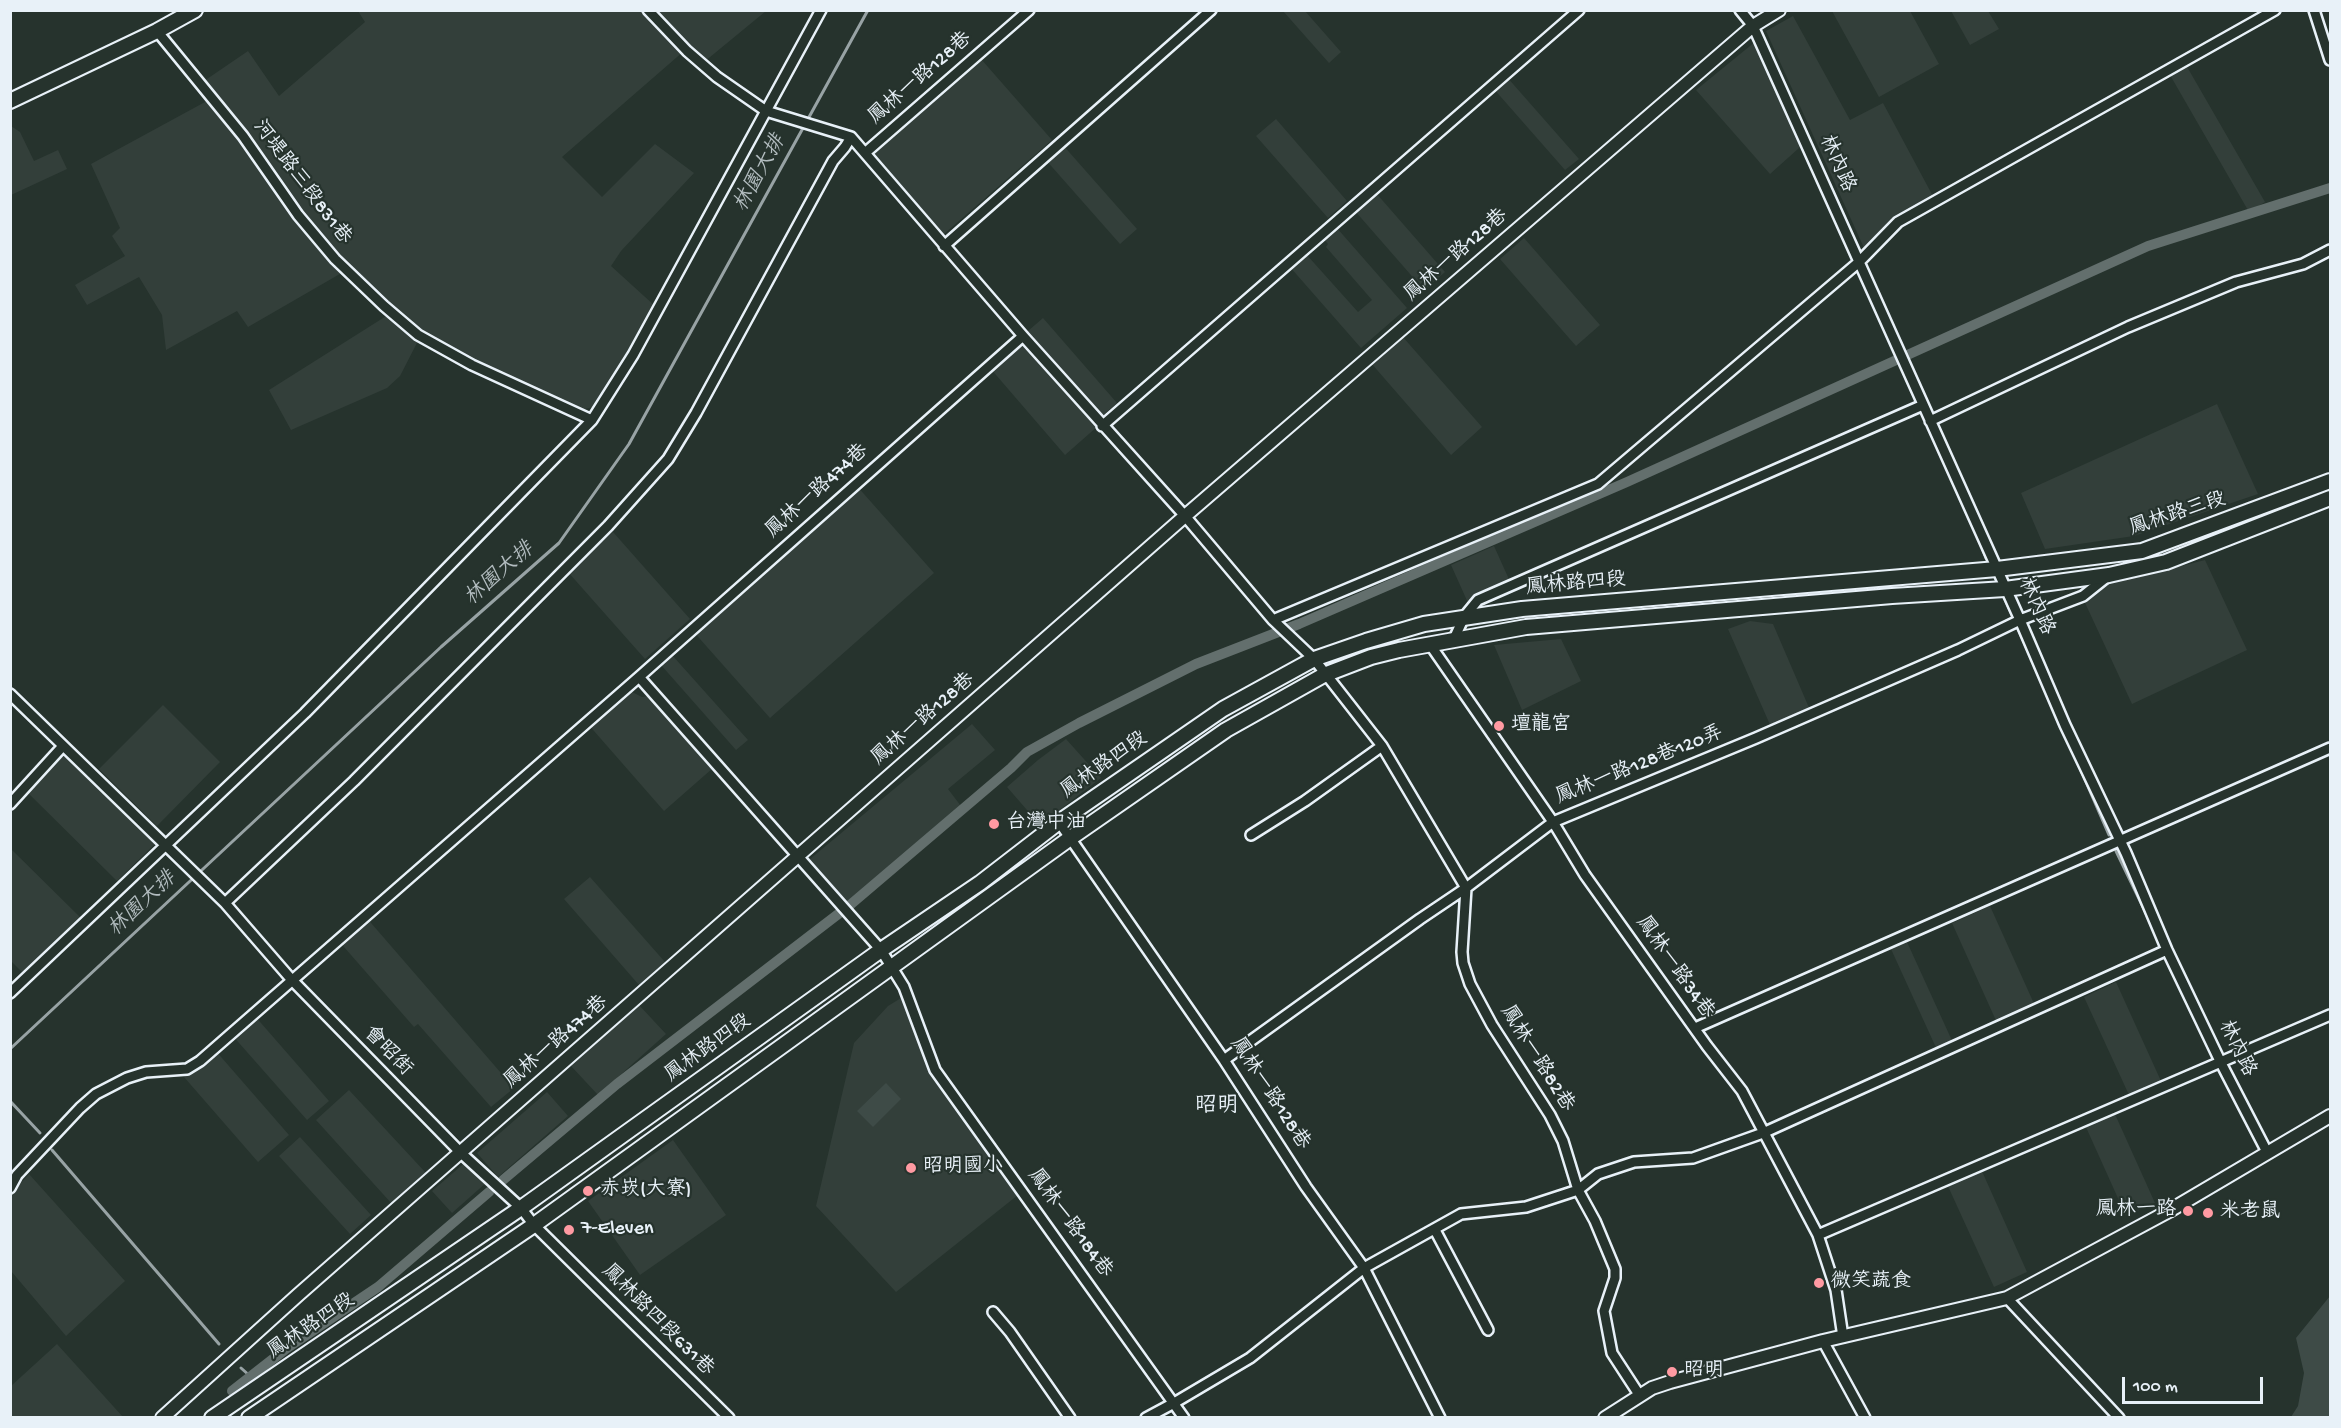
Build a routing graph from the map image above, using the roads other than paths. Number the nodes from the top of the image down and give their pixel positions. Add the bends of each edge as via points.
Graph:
1 (195, 10) edge
2 (648, 10) edge
3 (821, 10) edge
4 (1029, 10) edge
5 (1211, 10) edge
6 (1579, 10) edge
7 (1740, 10) edge
8 (1779, 10) edge
9 (2275, 10) edge
10 (2314, 10) edge
11 (1753, 26) junction
12 (157, 32) junction
13 (2331, 60) edge
14 (10, 101) edge
15 (766, 111) junction
16 (848, 135) junction
17 (865, 153) junction
18 (944, 246) junction
19 (2331, 250) edge
20 (1859, 262) junction
21 (1023, 336) junction
22 (1923, 405) junction
23 (592, 420) junction
24 (1930, 421) junction
25 (1102, 426) junction
26 (2331, 481) edge
27 (2331, 498) edge
28 (1185, 516) junction
29 (1997, 569) junction
30 (2109, 575) junction
31 (2005, 589) junction
32 (1464, 617) junction
33 (2020, 620) junction
34 (1276, 623) junction
35 (1454, 639) junction
36 (1430, 644) junction
37 (1314, 660) junction
38 (1324, 675) junction
39 (639, 677) junction
40 (10, 694) edge
41 (63, 746) junction
42 (1382, 746) junction
43 (2331, 748) edge
44 (10, 804) edge
45 (1059, 822) junction
46 (1552, 822) junction
47 (1251, 835) dead end
48 (1069, 839) junction
49 (2120, 840) junction
50 (169, 847) junction
51 (797, 858) junction
52 (1466, 888) junction
53 (223, 901) junction
54 (881, 950) junction
55 (2168, 950) junction
56 (893, 967) junction
57 (291, 979) junction
58 (10, 993) edge
59 (2331, 1015) edge
60 (1695, 1028) junction
61 (1224, 1060) junction
62 (2221, 1064) junction
63 (2331, 1116) edge
64 (1763, 1133) junction
65 (2267, 1152) junction
66 (461, 1153) junction
67 (10, 1188) edge
68 (1578, 1190) junction
69 (521, 1208) junction
70 (534, 1225) junction
71 (1435, 1230) junction
72 (1818, 1235) junction
73 (1364, 1268) junction
74 (2007, 1298) junction
75 (993, 1312) dead end
76 (1488, 1329) dead end
77 (1843, 1336) junction
78 (1822, 1341) junction
79 (1640, 1396) junction
80 (1174, 1403) junction
81 (162, 1418) edge
82 (212, 1418) edge
83 (249, 1418) edge
84 (729, 1418) edge
85 (1070, 1418) edge
86 (1146, 1418) edge
87 (1184, 1418) edge
88 (1440, 1418) edge
89 (1605, 1418) edge
90 (1864, 1418) edge
91 (2119, 1418) edge

1 - 12 main road
2 - 15 street via 717,78
3 - 15 street
4 - 17 street, 鳳林一路128巷
5 - 18 street
6 - 25 street
7 - 11 street, 林內路
8 - 11 street, 鳳林一路128巷
9 - 20 street via 1898,222
10 - 13 street
11 - 20 street, 林內路
11 - 28 street, 鳳林一路128巷
12 - 14 main road
12 - 23 street, 河堤路三段831巷 via 243,136 298,215 335,259 384,306 418,335 463,360
15 - 16 street
15 - 23 street via 633,355
16 - 17 street, 鳳林一路128巷
16 - 53 street via 845,147 833,162 668,459 608,526 362,773
17 - 18 street, 鳳林一路128巷
18 - 21 street, 鳳林一路128巷
19 - 24 street via 2303,264 2236,282 2128,327
20 - 22 street, 林內路
20 - 34 street via 1598,484
21 - 25 street, 鳳林一路128巷
21 - 39 street, 鳳林一路474巷
22 - 24 street, 林內路
22 - 32 street via 1478,600
23 - 50 street
24 - 29 street, 林內路
25 - 28 street, 鳳林一路128巷
26 - 29 main road, 鳳林路三段 via 2142,551
27 - 30 main road, 鳳林路三段 via 2166,562
28 - 34 street, 鳳林一路128巷
28 - 51 street, 鳳林一路128巷
29 - 31 street, 林內路
29 - 32 main road, 鳳林路四段
30 - 31 main road, 鳳林路三段
30 - 33 street, 鳳林一路128巷120弄 via 2083,596
31 - 33 street, 林內路
31 - 35 main road, 鳳林路四段 via 1526,627
32 - 35 street
32 - 37 main road, 鳳林路四段 via 1424,624
33 - 46 street, 鳳林一路128巷120弄 via 1756,738
33 - 49 street, 林內路
34 - 37 street, 鳳林一路128巷
35 - 36 main road, 鳳林路四段
36 - 38 main road, 鳳林路四段 via 1371,657
36 - 46 street, 鳳林一路34巷
37 - 38 street
37 - 45 main road, 鳳林路四段 via 1223,709
38 - 42 street
38 - 48 main road, 鳳林路四段 via 1232,726
39 - 51 street
39 - 57 street, 鳳林一路474巷
40 - 41 street
41 - 44 street
41 - 50 street
42 - 47 street
42 - 52 street
43 - 49 street
45 - 48 street, 鳳林一路128巷
45 - 54 main road, 鳳林路四段 via 980,883
46 - 52 street, 鳳林一路128巷120弄
46 - 60 street, 鳳林一路34巷 via 1585,875
48 - 56 main road, 鳳林路四段
48 - 61 street, 鳳林一路128巷
49 - 55 street, 林內路
49 - 60 street
50 - 53 street, 會昭街
50 - 58 street
51 - 54 street
51 - 66 street, 鳳林一路474巷
52 - 61 street, 鳳林一路128巷120弄
52 - 68 street, 鳳林一路82巷 via 1462,952 1470,984 1550,1115 1563,1141
53 - 57 street, 會昭街
54 - 56 street
54 - 69 main road, 鳳林路四段
55 - 62 street, 林內路
55 - 64 street
56 - 70 main road, 鳳林路四段
56 - 80 street, 鳳林一路184巷 via 935,1070
57 - 66 street, 會昭街
57 - 67 street, 鳳林一路474巷 via 187,1069 146,1072 96,1094 17,1175
59 - 62 street
60 - 64 street, 鳳林一路34巷 via 1743,1091
61 - 73 street, 鳳林一路128巷
62 - 65 street, 林內路
62 - 72 street
63 - 65 street
64 - 68 street via 1693,1158 1634,1162 1598,1174
64 - 72 street, 鳳林一路34巷
65 - 74 street
66 - 69 street, 會昭街
66 - 81 street, 鳳林一路474巷
68 - 71 street via 1526,1207 1461,1214
68 - 79 street, 鳳林一路82巷 via 1615,1269 1616,1278 1604,1311 1612,1353
69 - 70 street, 會昭街
69 - 82 main road, 鳳林路四段
70 - 83 main road, 鳳林路四段
70 - 84 street, 鳳林路四段631巷
71 - 73 street
71 - 76 street
72 - 77 street, 鳳林一路34巷 via 1836,1290
73 - 80 street via 1250,1358
73 - 88 street, 鳳林一路128巷
74 - 77 street
74 - 91 street
75 - 85 street
77 - 78 street
78 - 79 street via 1670,1382
78 - 90 street
79 - 89 street
80 - 86 street
80 - 87 street, 鳳林一路184巷

